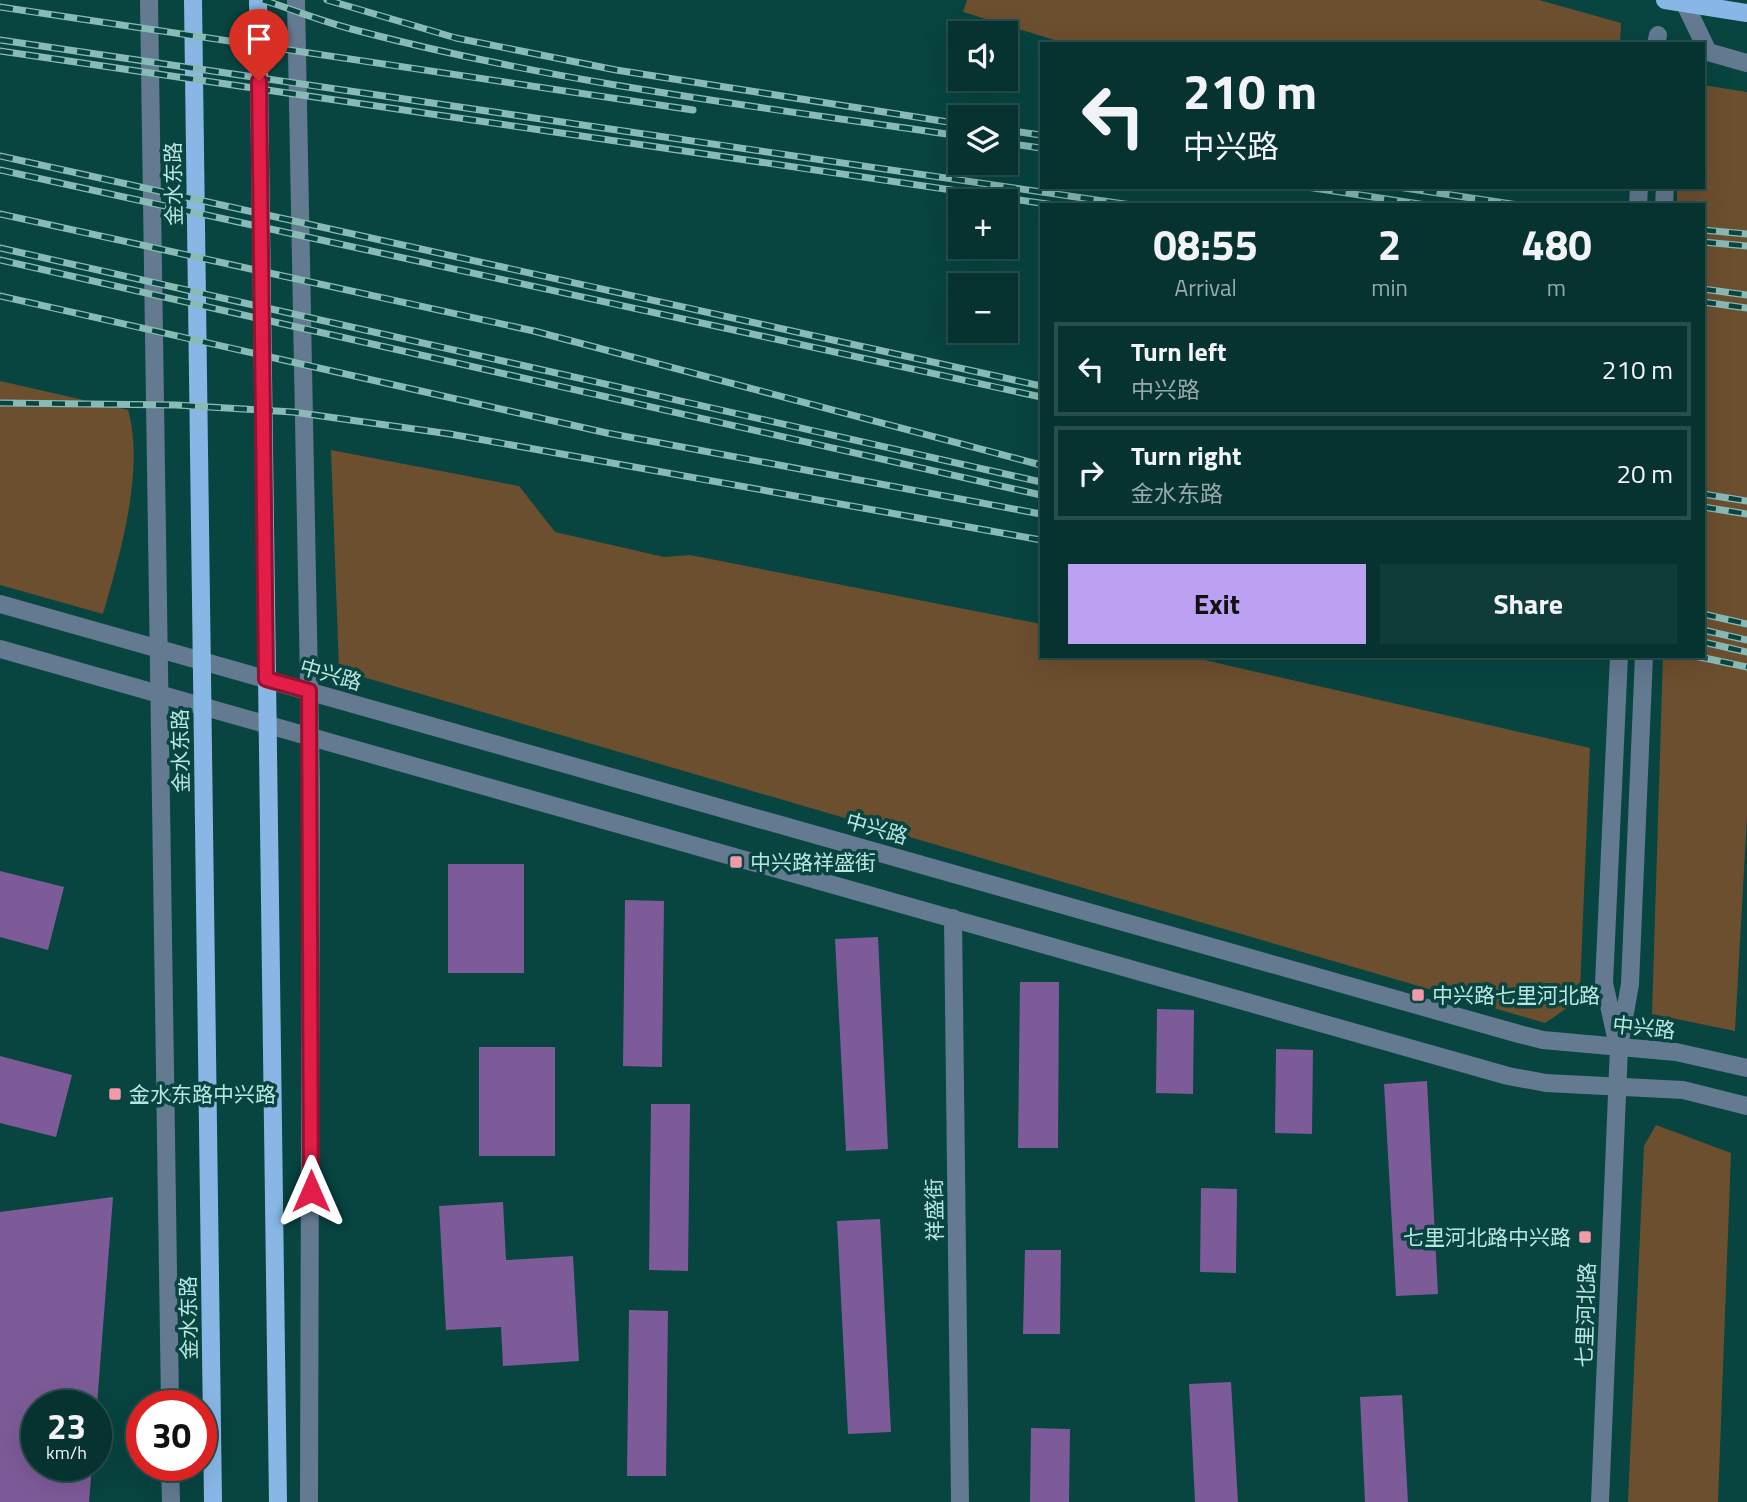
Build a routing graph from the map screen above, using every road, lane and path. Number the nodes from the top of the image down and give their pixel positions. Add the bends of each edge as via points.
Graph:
1 (149, 0) edge
2 (193, 0) edge
3 (258, 0) edge
4 (296, 0) edge
5 (1665, 0) edge
6 (1685, 4) junction
7 (1747, 13) edge
8 (1703, 42) edge
9 (1705, 46) edge
10 (1747, 63) edge
11 (0, 604) edge
12 (0, 649) edge
13 (158, 649) junction
14 (1619, 658) edge
15 (1644, 658) edge
16 (202, 661) junction
17 (266, 679) junction
18 (309, 691) junction
19 (159, 694) junction
20 (202, 706) junction
21 (267, 724) junction
22 (310, 736) junction
23 (953, 918) junction
24 (1619, 1047) junction
25 (1747, 1068) edge
26 (1617, 1087) junction
27 (1747, 1106) edge
28 (170, 1390) edge
29 (170, 1481) edge
30 (171, 1502) edge
31 (213, 1502) edge
32 (278, 1502) edge
33 (309, 1502) edge
34 (960, 1502) edge
35 (1600, 1502) edge

1 - 13 street
2 - 16 main road, 金水东路
3 - 17 main road
4 - 18 street
5 - 6 main road
6 - 7 main road
6 - 8 street
9 - 10 street via 1708,52
11 - 13 street, 中兴路
12 - 19 street
13 - 16 street, 中兴路
13 - 19 street
14 - 24 street via 1604,983
15 - 24 street via 1630,984
16 - 17 street, 中兴路
16 - 20 main road, 金水东路
17 - 18 street, 中兴路
17 - 21 main road
18 - 22 street
18 - 24 street, 中兴路 via 1519,1034
19 - 20 street
19 - 28 street
20 - 21 street
20 - 31 main road, 金水东路
21 - 22 street
21 - 32 main road
22 - 23 street
22 - 33 street
23 - 26 street via 1508,1076
23 - 34 street, 祥盛街
24 - 25 street, 中兴路 via 1676,1052
24 - 26 street, 七里河北路
26 - 27 street via 1683,1090
26 - 35 street, 七里河北路
29 - 30 street

